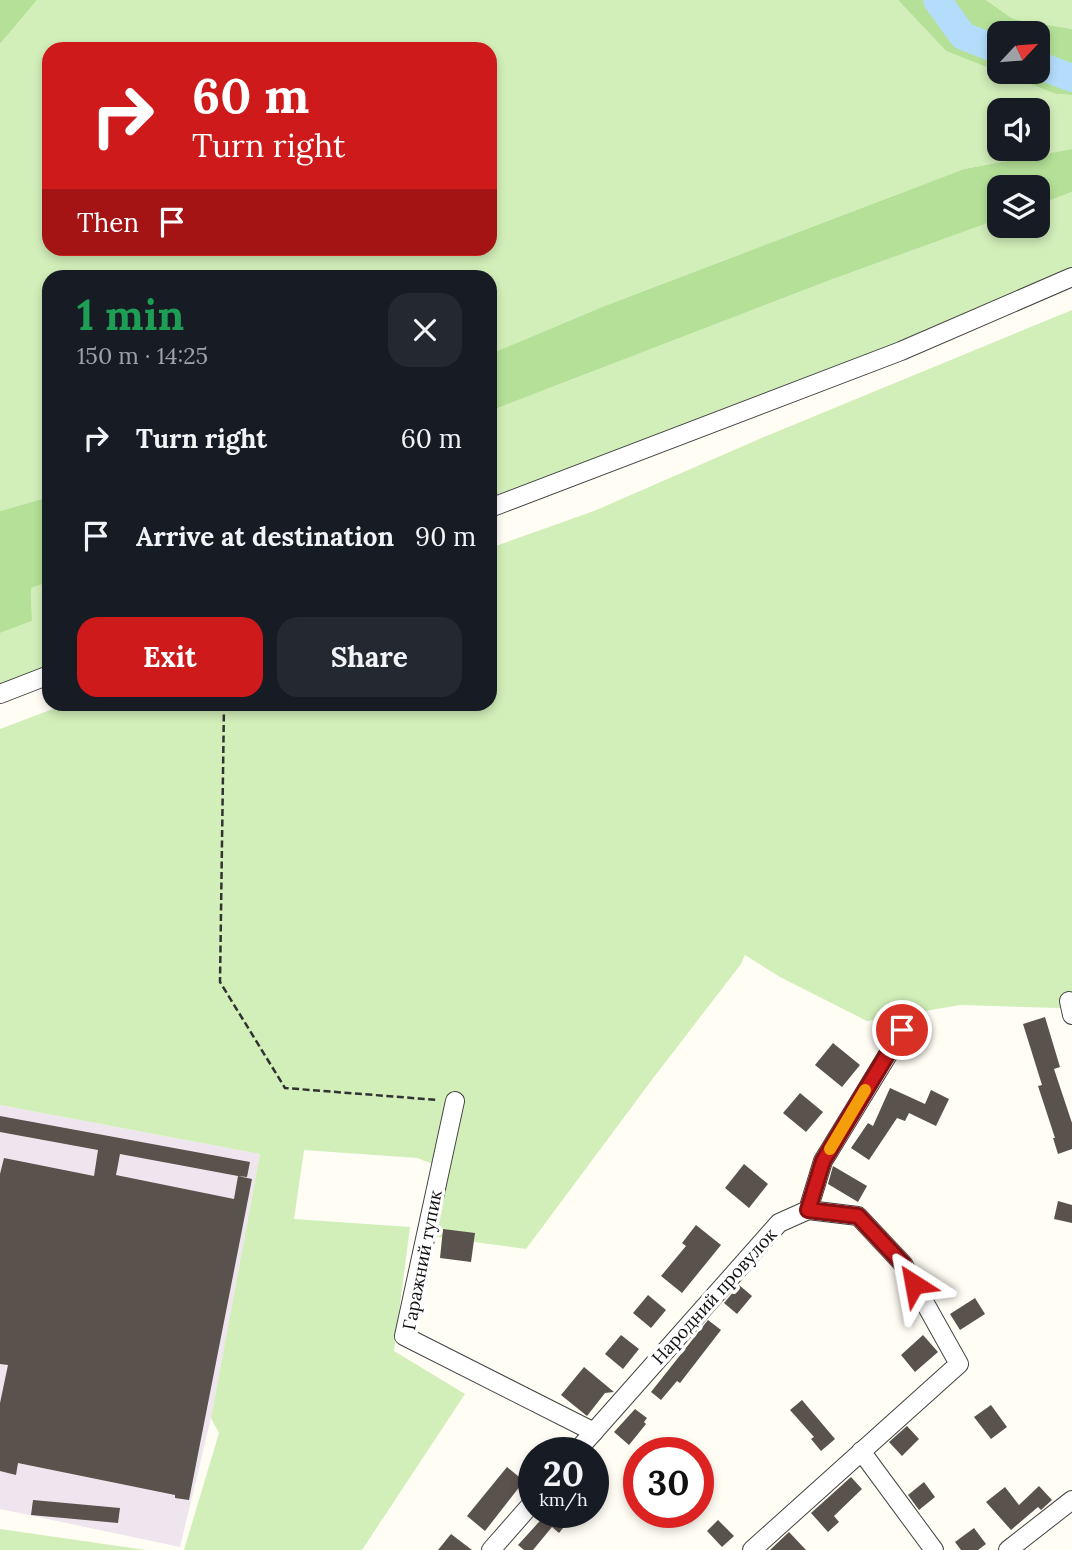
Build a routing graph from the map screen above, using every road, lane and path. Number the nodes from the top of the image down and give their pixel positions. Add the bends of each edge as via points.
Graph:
1 (1072, 276) edge
2 (497, 506) edge
3 (42, 678) edge
4 (0, 694) edge
5 (224, 711) edge
6 (902, 1030) dead end
7 (455, 1101) joint
8 (808, 1210) junction
9 (594, 1432) junction
10 (590, 1437) edge
11 (861, 1451) junction
12 (1072, 1500) edge
13 (518, 1519) edge
14 (491, 1550) edge
15 (752, 1550) edge
16 (934, 1550) edge
17 (1008, 1550) edge

1 - 2 street via 901,351
3 - 4 street
5 - 7 path via 220,982 285,1088
6 - 8 street via 823,1161
7 - 9 street, Гаражний тупик via 404,1336
8 - 9 street, Народний провулок via 779,1223
8 - 11 street via 858,1216 903,1264 958,1364
9 - 10 street, Народний провулок
11 - 15 street
11 - 16 street
12 - 17 street
13 - 14 street

